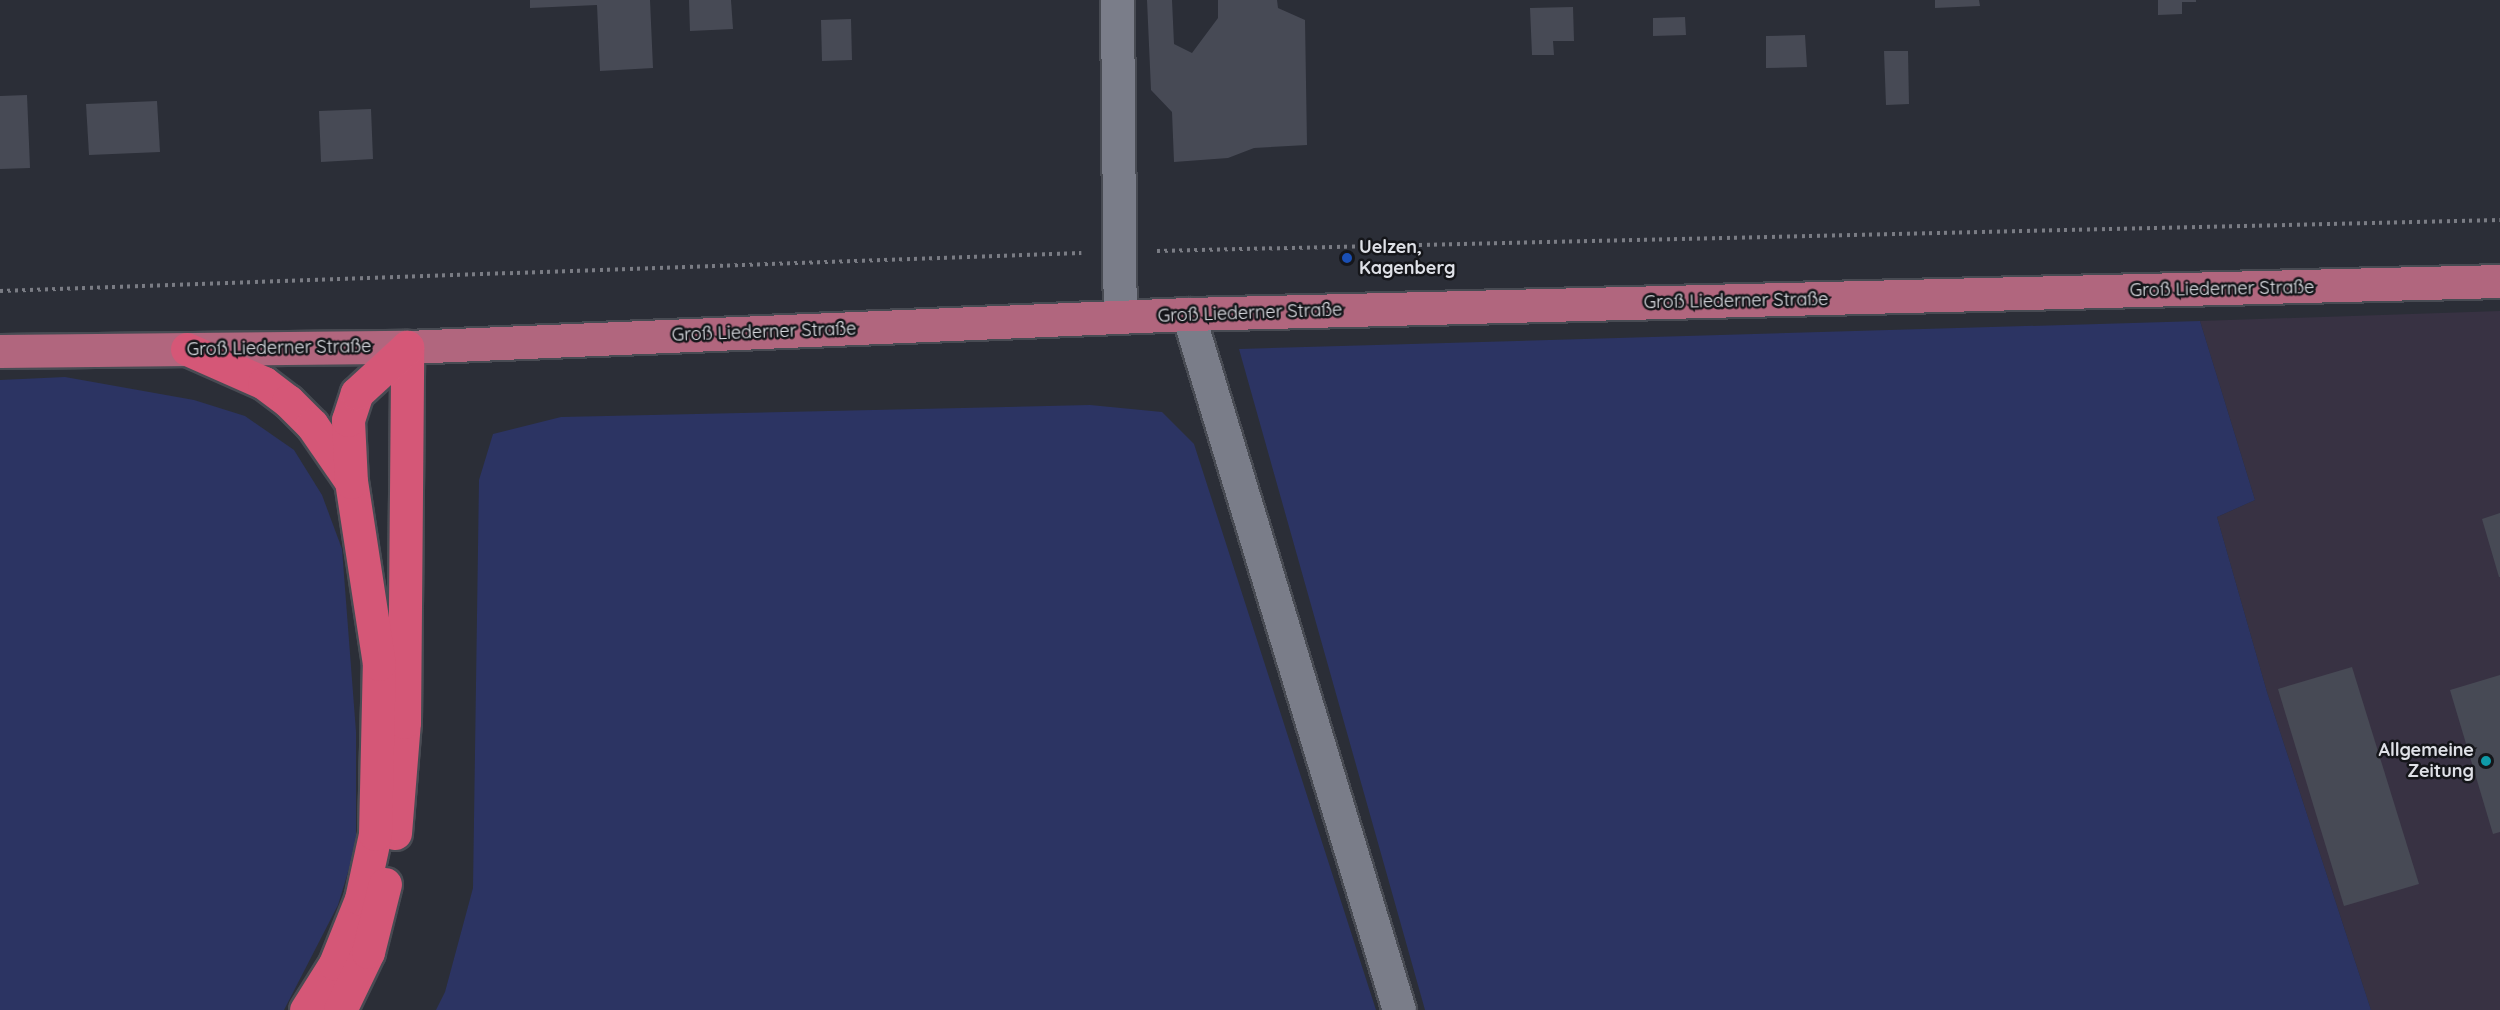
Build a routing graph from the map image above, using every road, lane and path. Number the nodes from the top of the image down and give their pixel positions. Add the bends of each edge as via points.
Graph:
1 (1117, 0) edge
2 (2500, 220) edge
3 (1120, 252) junction
4 (2500, 281) edge
5 (0, 291) edge
6 (1188, 314) junction
7 (1120, 317) junction
8 (407, 347) junction
9 (187, 349) junction
10 (0, 351) edge
11 (351, 482) junction
12 (306, 1010) edge
13 (340, 1010) edge
14 (1399, 1010) edge

1 - 3 street
2 - 3 path
3 - 5 path
3 - 7 street
4 - 6 main road, Groß Liederner Straße
6 - 7 main road, Groß Liederner Straße
6 - 14 street
7 - 8 main road, Groß Liederner Straße
8 - 9 main road, Groß Liederner Straße
8 - 11 highway via 357,393 348,420
8 - 13 highway via 401,779 383,895 368,952
9 - 10 main road, Groß Liederner Straße
9 - 11 highway via 264,383 288,401 319,434
11 - 12 highway via 379,664 375,834 361,899 335,964

